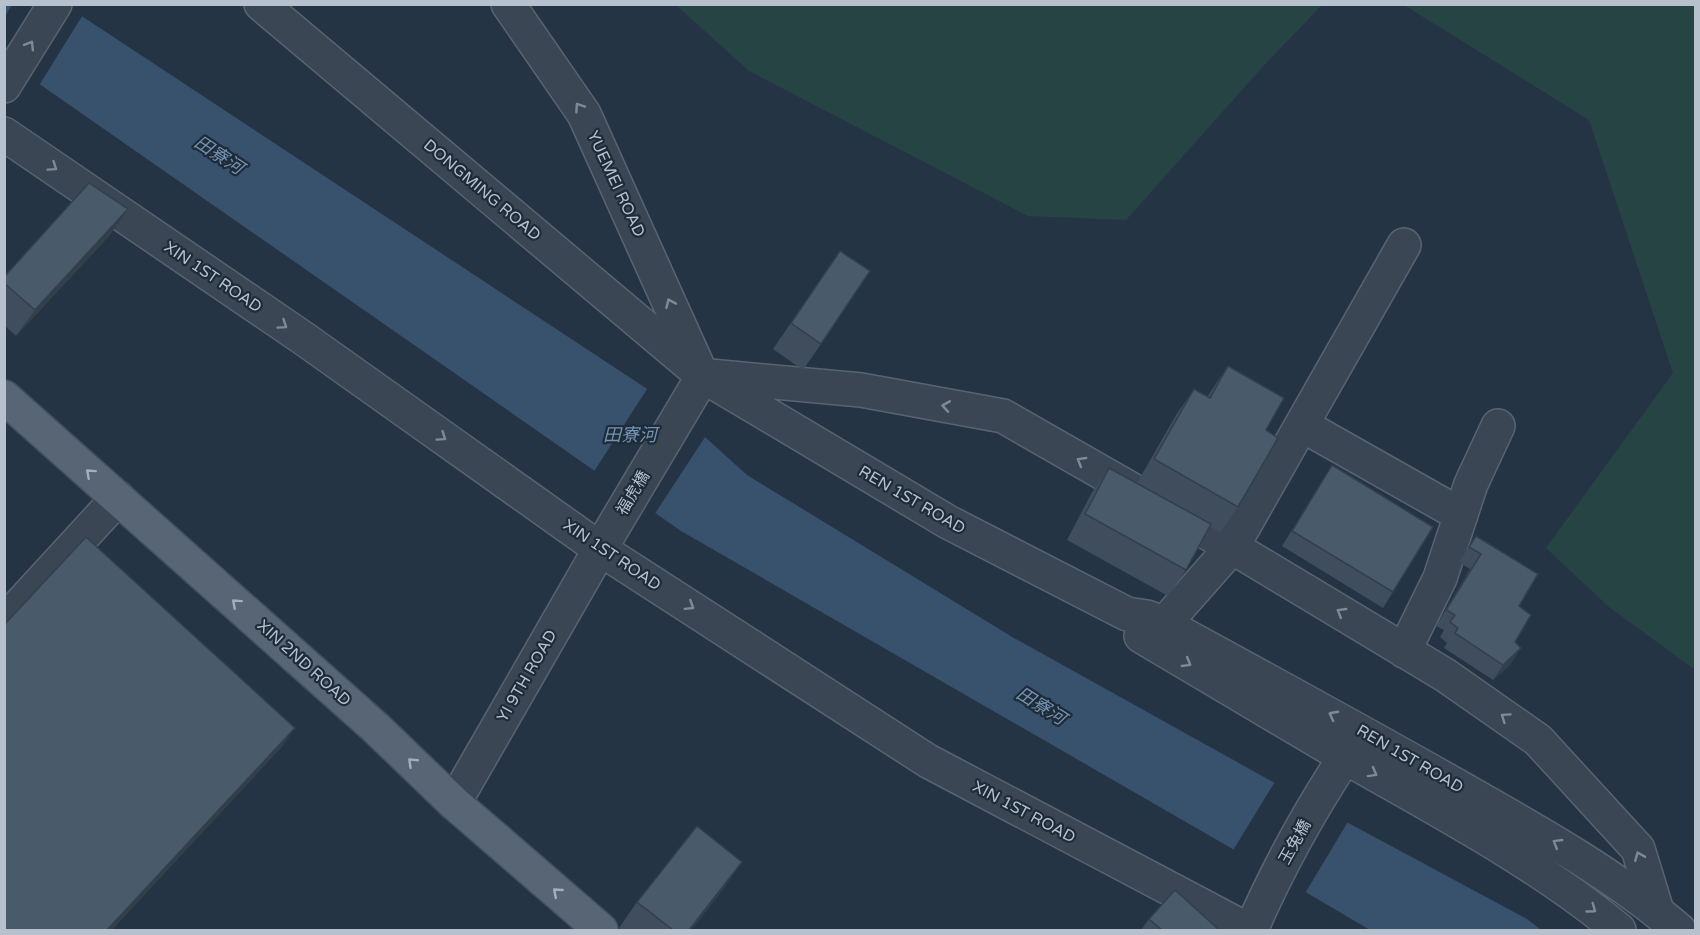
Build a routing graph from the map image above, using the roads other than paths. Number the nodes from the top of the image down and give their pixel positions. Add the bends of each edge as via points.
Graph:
1 (55, 4) edge
2 (261, 4) edge
3 (508, 4) edge
4 (4, 86) edge
5 (4, 134) edge
6 (1404, 245) dead end
7 (703, 376) junction
8 (4, 397) edge
9 (1302, 425) junction
10 (1497, 426) dead end
11 (118, 498) junction
12 (1461, 515) junction
13 (1232, 547) junction
14 (600, 549) junction
15 (4, 622) edge
16 (1157, 633) junction
17 (1404, 651) junction
18 (1345, 757) junction
19 (453, 803) junction
20 (1668, 921) edge
21 (601, 930) edge
22 (1249, 930) edge
23 (1618, 930) edge

4 -> 1 street
2 - 7 street, DONGMING ROAD
7 -> 3 street, YUEMEI ROAD via 584,114
5 -> 14 street, XIN 1ST ROAD via 303,338
6 - 9 street
13 -> 7 street via 1004,416 861,390
7 - 14 street, 福虎橋
7 - 16 street, REN 1ST ROAD via 948,522 1127,614 1139,635
11 -> 8 main road, XIN 2ND ROAD
9 - 12 street
9 - 13 street
10 - 12 street
11 - 15 street
19 -> 11 main road, XIN 2ND ROAD via 376,728
12 - 17 street via 1440,578
13 - 16 street
17 -> 13 street
14 - 19 street, YI 9TH ROAD
14 -> 22 street, XIN 1ST ROAD via 928,761
16 -> 18 street, REN 1ST ROAD
20 -> 16 street, REN 1ST ROAD via 1562,846 1359,729
20 -> 17 street via 1638,849 1538,740
18 - 22 street, 玉兔橋
18 -> 23 street, REN 1ST ROAD via 1526,863
21 -> 19 main road, XIN 2ND ROAD

